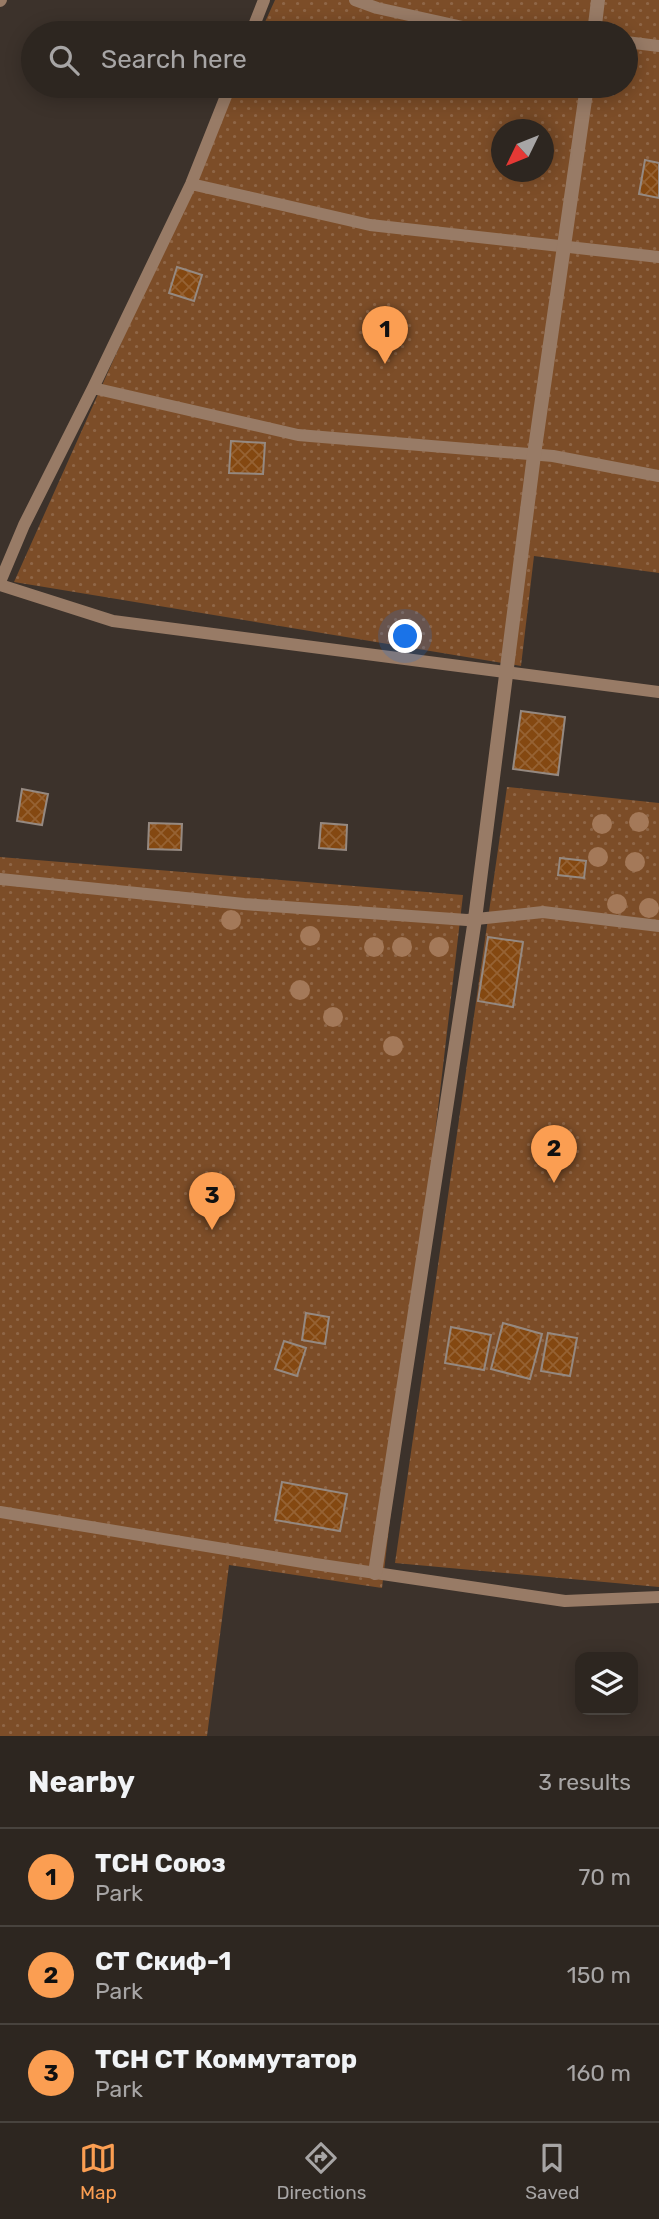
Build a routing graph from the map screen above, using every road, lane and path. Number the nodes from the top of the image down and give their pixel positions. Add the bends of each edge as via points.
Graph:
1 (264, 0) edge
2 (355, 0) edge
3 (598, 0) edge
4 (256, 21) edge
5 (436, 21) edge
6 (595, 21) edge
7 (638, 43) edge
8 (659, 46) edge
9 (225, 98) edge
10 (585, 98) edge
11 (191, 184) junction
12 (564, 247) junction
13 (659, 257) edge
14 (93, 388) junction
15 (534, 455) junction
16 (659, 476) edge
17 (0, 584) edge
18 (507, 671) junction
19 (659, 692) edge
20 (0, 879) edge
21 (475, 919) junction
22 (659, 926) edge
23 (0, 1512) edge
24 (375, 1573) junction
25 (659, 1597) edge

1 - 4 lane
2 - 5 lane
3 - 6 street
7 - 8 lane
9 - 11 lane
10 - 12 street
11 - 12 lane via 370,225
11 - 14 lane
12 - 13 lane
12 - 15 street
14 - 15 lane via 298,435
14 - 17 lane via 24,525
15 - 16 lane
15 - 18 street
17 - 18 lane via 113,621
18 - 19 lane
18 - 21 street
20 - 21 lane via 244,904
21 - 22 lane via 543,912
21 - 24 street
23 - 24 lane
24 - 25 lane via 565,1601

